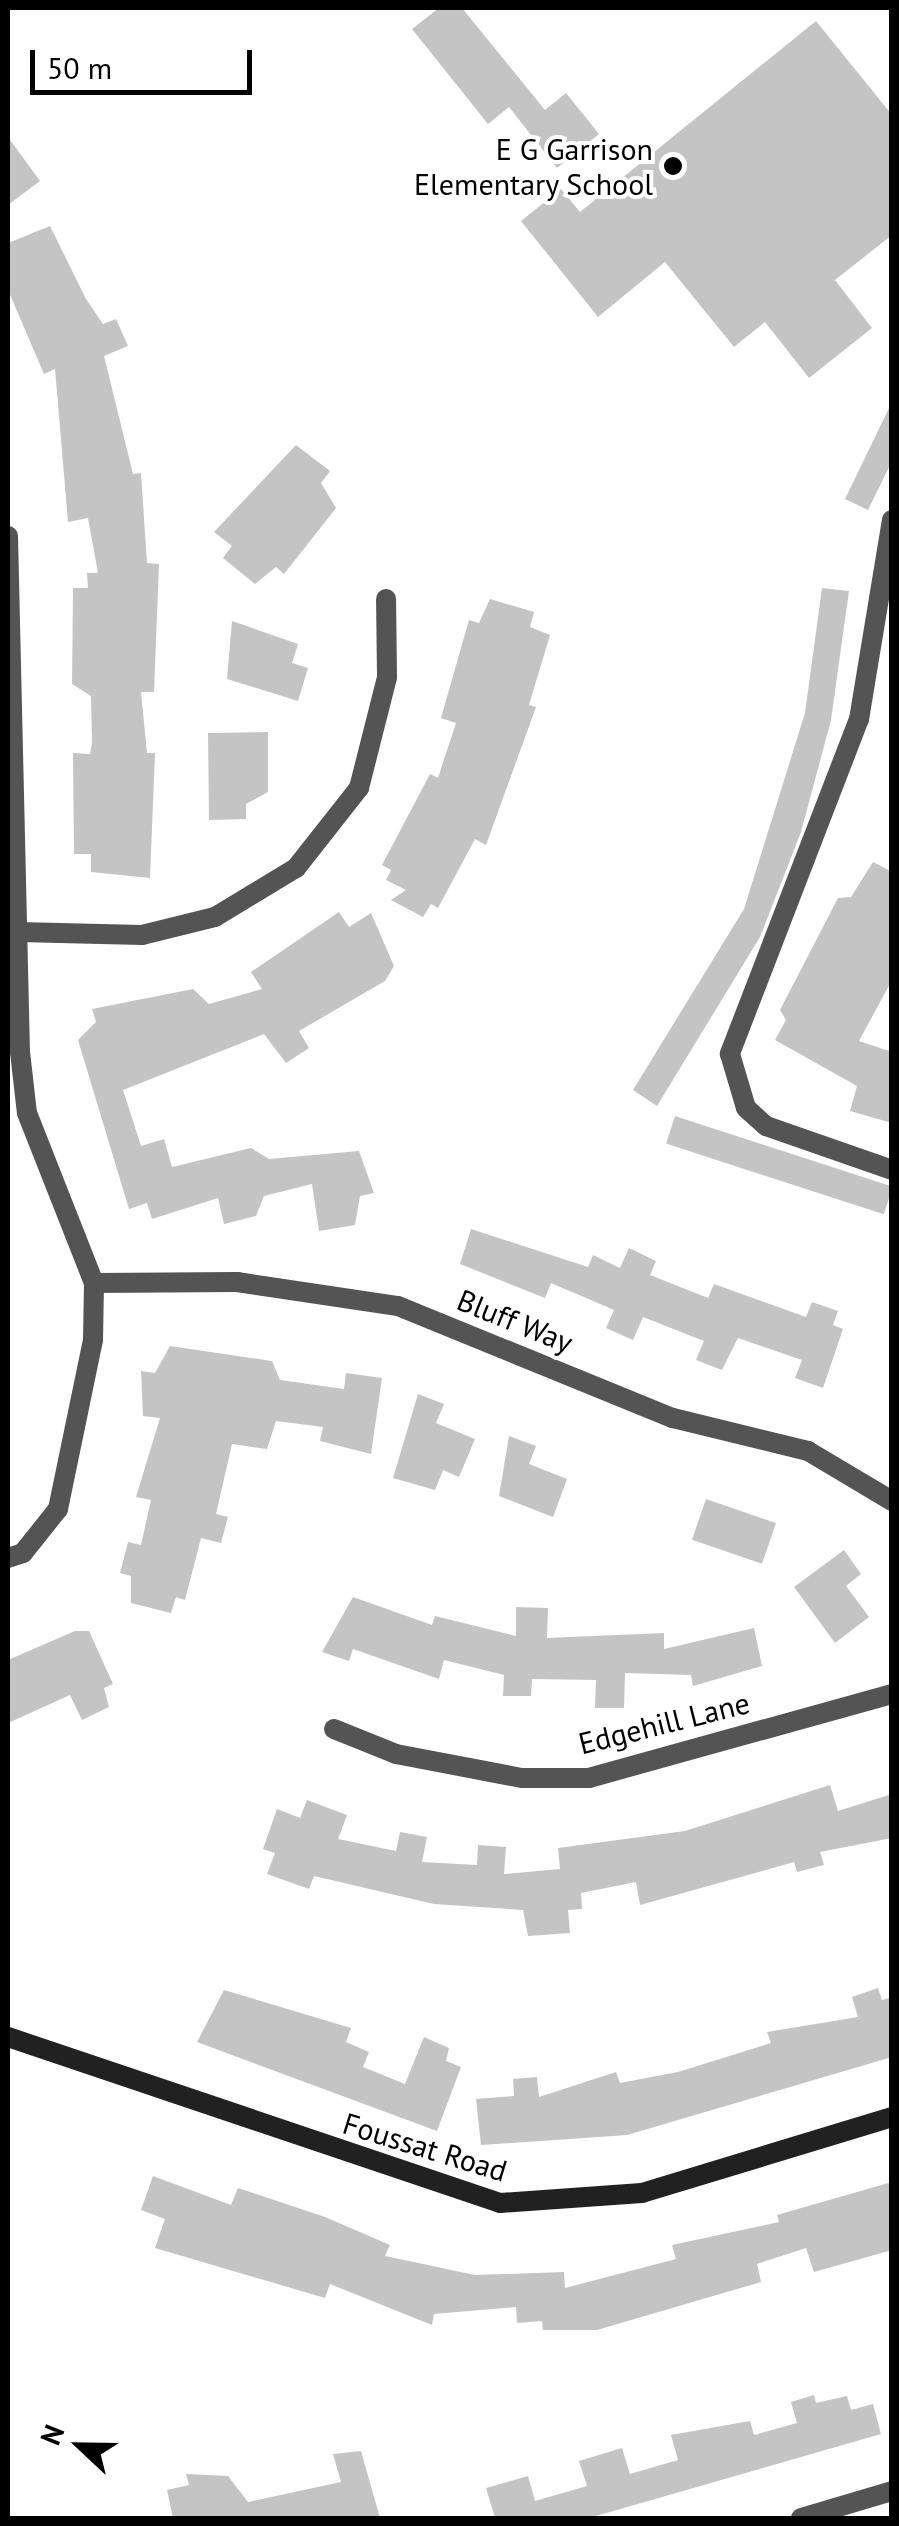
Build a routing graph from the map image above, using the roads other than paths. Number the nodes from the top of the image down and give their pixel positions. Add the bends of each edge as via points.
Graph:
1 (892, 520) edge
2 (8, 536) edge
3 (386, 599) dead end
4 (18, 932) junction
5 (892, 1170) edge
6 (94, 1282) junction
7 (892, 1501) edge
8 (8, 1558) edge
9 (892, 1694) edge
10 (334, 1729) dead end
11 (8, 2037) edge
12 (892, 2117) edge
13 (892, 2492) edge
14 (870, 2508) edge
15 (801, 2518) edge

1 - 5 street via 859,718 730,1054 746,1108 766,1126
2 - 4 street
3 - 4 street via 385,693 359,788 296,868 216,917 160,930
4 - 6 street via 28,1112
6 - 7 street, Bluff Way via 237,1282 398,1306 674,1418 808,1452
6 - 8 street via 94,1340 58,1508 23,1552
9 - 10 street, Edgehill Lane via 589,1778 522,1778 396,1754
11 - 12 main road, Foussat Road via 500,2204 642,2193
13 - 14 street
14 - 15 street

